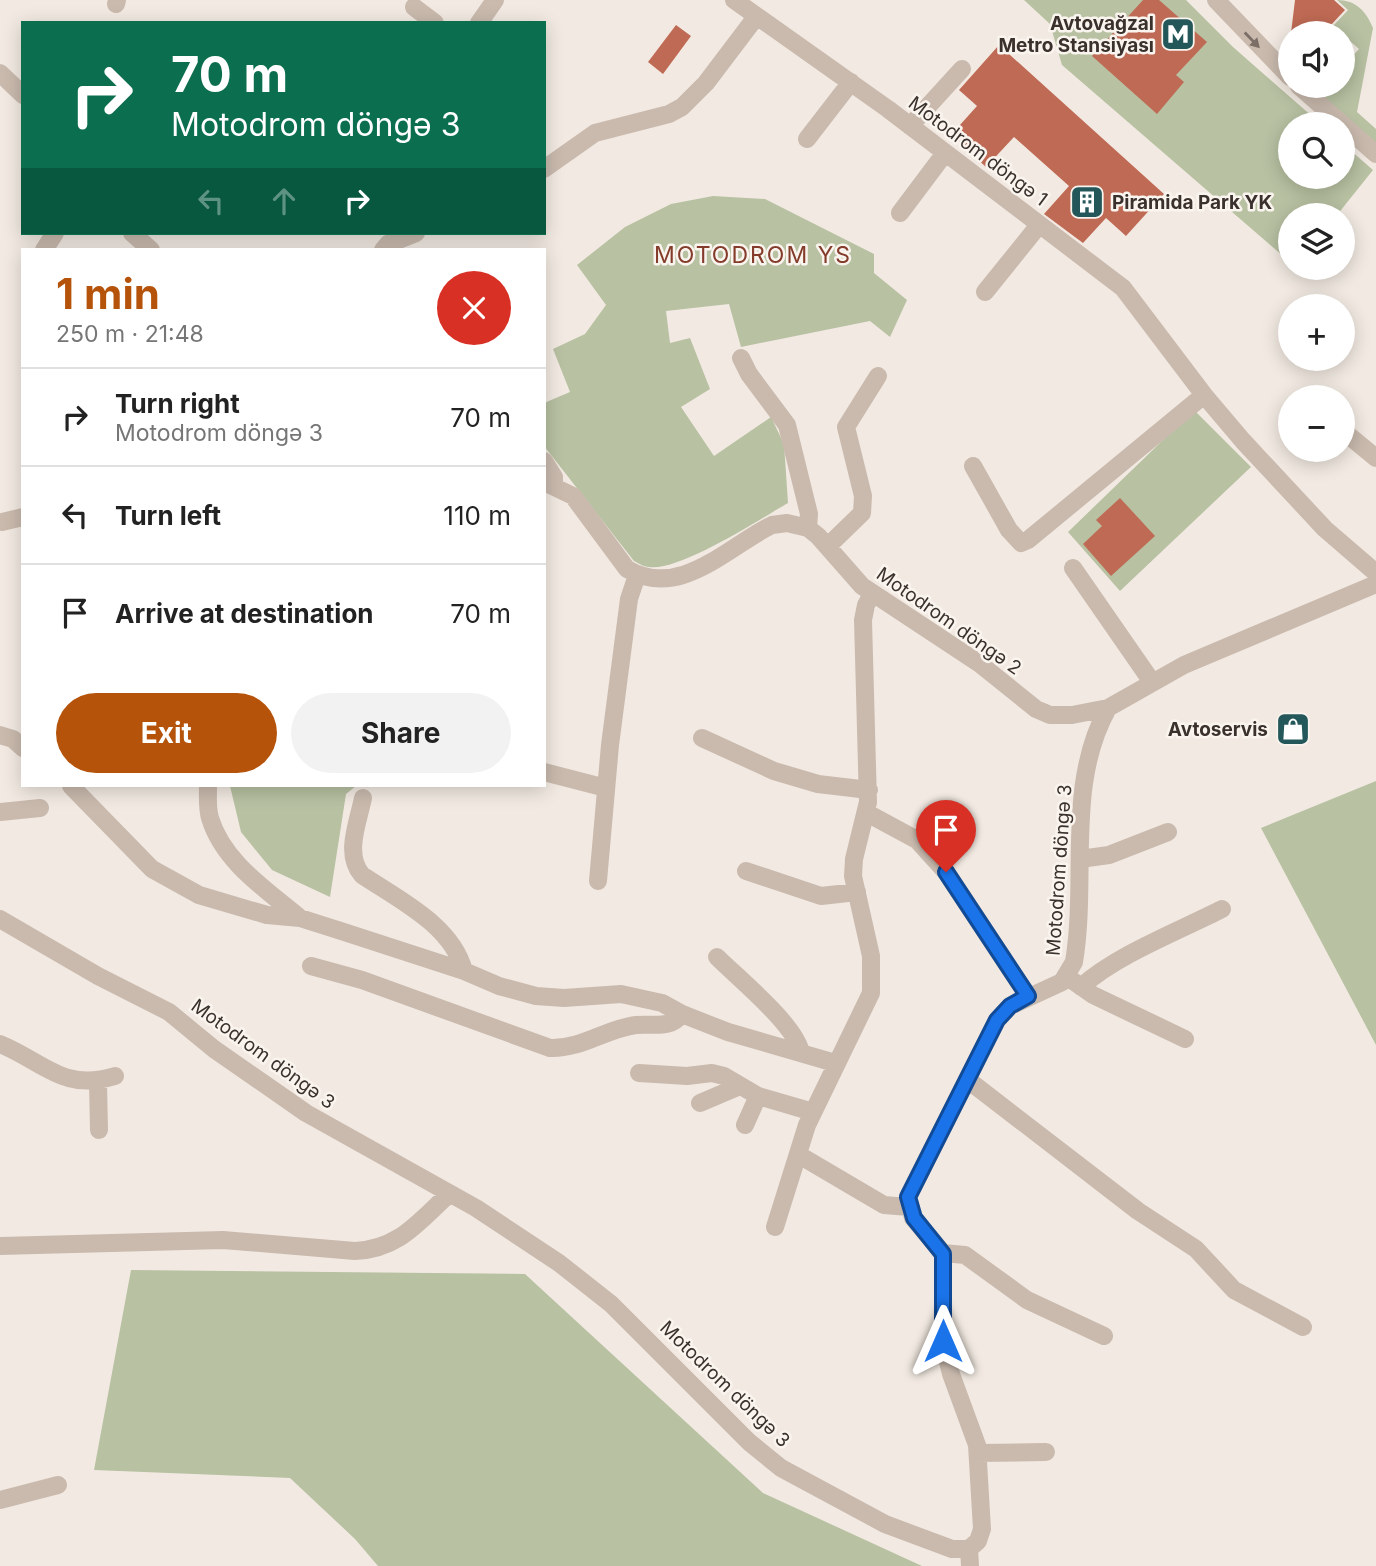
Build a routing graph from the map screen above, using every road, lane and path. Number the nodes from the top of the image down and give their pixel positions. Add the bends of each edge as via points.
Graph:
1 (495, 0) edge
2 (734, 0) edge
3 (1227, 4) edge
4 (414, 7) dead end
5 (756, 17) junction
6 (432, 21) edge
7 (479, 21) edge
8 (1278, 63) edge
9 (962, 69) dead end
10 (0, 73) edge
11 (851, 82) junction
12 (12, 92) edge
13 (1313, 98) edge
14 (910, 126) junction
15 (807, 139) dead end
16 (945, 153) junction
17 (1376, 154) edge
18 (546, 168) edge
19 (900, 213) dead end
20 (1039, 225) junction
21 (134, 235) edge
22 (408, 235) edge
23 (382, 242) edge
24 (149, 248) edge
25 (985, 292) dead end
26 (741, 358) dead end
27 (878, 376) dead end
28 (1204, 395) junction
29 (1355, 441) edge
30 (1376, 458) edge
31 (546, 464) edge
32 (973, 466) dead end
33 (549, 484) edge
34 (21, 517) edge
35 (2, 522) dead end
36 (808, 528) junction
37 (828, 546) junction
38 (1073, 568) dead end
39 (1376, 573) edge
40 (637, 575) junction
41 (1376, 584) edge
42 (872, 594) junction
43 (1152, 682) junction
44 (1108, 708) junction
45 (0, 735) edge
46 (702, 738) dead end
47 (21, 746) edge
48 (546, 773) edge
49 (72, 787) edge
50 (208, 787) edge
51 (606, 789) junction
52 (869, 790) junction
53 (363, 799) dead end
54 (40, 808) dead end
55 (0, 812) edge
56 (867, 813) junction
57 (1168, 832) dead end
58 (1080, 859) junction
59 (746, 871) dead end
60 (598, 881) dead end
61 (857, 892) junction
62 (1222, 909) dead end
63 (300, 918) junction
64 (0, 919) edge
65 (717, 957) dead end
66 (311, 966) dead end
67 (464, 971) junction
68 (1074, 982) junction
69 (1028, 996) junction
70 (682, 1014) junction
71 (1185, 1039) dead end
72 (0, 1044) edge
73 (801, 1053) junction
74 (835, 1063) junction
75 (639, 1073) dead end
76 (968, 1080) junction
77 (740, 1086) junction
78 (758, 1096) junction
79 (700, 1103) dead end
80 (813, 1112) junction
81 (745, 1125) dead end
82 (99, 1130) dead end
83 (799, 1155) junction
84 (449, 1194) junction
85 (909, 1207) junction
86 (775, 1227) dead end
87 (0, 1246) edge
88 (943, 1254) junction
89 (1303, 1327) dead end
90 (1104, 1336) dead end
91 (1046, 1452) dead end
92 (978, 1453) junction
93 (58, 1485) dead end
94 (0, 1500) edge
95 (970, 1557) edge

1 - 7 street
2 - 5 street, Motodrom döngə 1
3 -> 8 street
4 - 6 street
5 - 11 street, Motodrom döngə 1
5 - 18 street via 682,107 595,133
9 - 14 street
10 - 12 street
11 - 14 street, Motodrom döngə 1
11 - 15 street
13 - 17 street
14 - 16 street, Motodrom döngə 1
16 - 19 street
16 - 20 street, Motodrom döngə 1
20 - 25 street
20 - 28 street, Motodrom döngə 1 via 1123,288
21 - 24 street
22 - 23 street
26 - 36 street via 787,425 809,514
27 - 37 street via 846,427 863,496 862,513
28 - 32 street via 1021,543
28 - 39 street, Motodrom döngə 1 via 1325,529
29 - 30 street
31 - 33 street via 554,477
33 - 40 street via 573,496 619,561
34 - 35 street
36 - 37 street, Motodrom döngə 2
36 - 40 street via 772,524 693,572 657,579
37 - 42 street, Motodrom döngə 2
38 - 43 street
40 - 51 street via 629,599
41 - 43 street, Motodrom döngə 2
42 - 44 street, Motodrom döngə 2 via 953,645 1041,712 1061,716
42 - 52 street via 863,620
43 - 44 street, Motodrom döngə 2
44 - 58 street, Motodrom döngə 3 via 1094,739 1084,793
45 - 47 street
46 - 52 street via 774,771 818,784
48 - 51 street
49 - 63 street via 162,876 229,905
50 - 63 street via 209,818 223,846
51 - 60 street
52 - 56 street
53 - 67 street via 351,854 355,867 430,921 454,947
54 - 55 street
56 - 61 street via 854,859
56 - 69 street via 917,840 946,872
57 - 58 street via 1109,855
58 - 68 street, Motodrom döngə 3
59 - 61 street via 821,896
61 - 74 street via 871,956 871,993
62 - 68 street
63 - 67 street
64 - 84 street, Motodrom döngə 3 via 169,1012 306,1114
65 - 73 street via 788,1027
66 - 70 street via 550,1048 583,1045 627,1027 668,1025
67 - 70 street via 537,996 621,994 662,1003
68 - 69 street, Motodrom döngə 3
68 - 71 street
69 - 76 street, Motodrom döngə 3 via 1001,1013
70 - 73 street
72 - 82 street via 63,1078 107,1079
73 - 74 street
74 - 80 street
75 - 77 street via 712,1073
76 - 85 street, Motodrom döngə 3 via 910,1189
76 - 89 street via 1138,1211 1196,1249 1234,1290
77 - 78 street
77 - 79 street
78 - 80 street
78 - 81 street
80 - 83 street
83 - 85 street via 884,1205
83 - 86 street
84 - 87 street via 395,1242 376,1250 223,1240
84 - 95 street, Motodrom döngə 3 via 528,1242 611,1304 749,1442 782,1468 885,1524
85 - 88 street
88 - 90 street via 965,1255 1027,1300
88 - 92 street, Motodrom döngə 3 via 943,1341
91 - 92 street
92 - 95 street, Motodrom döngə 3 via 982,1529
93 - 94 street

